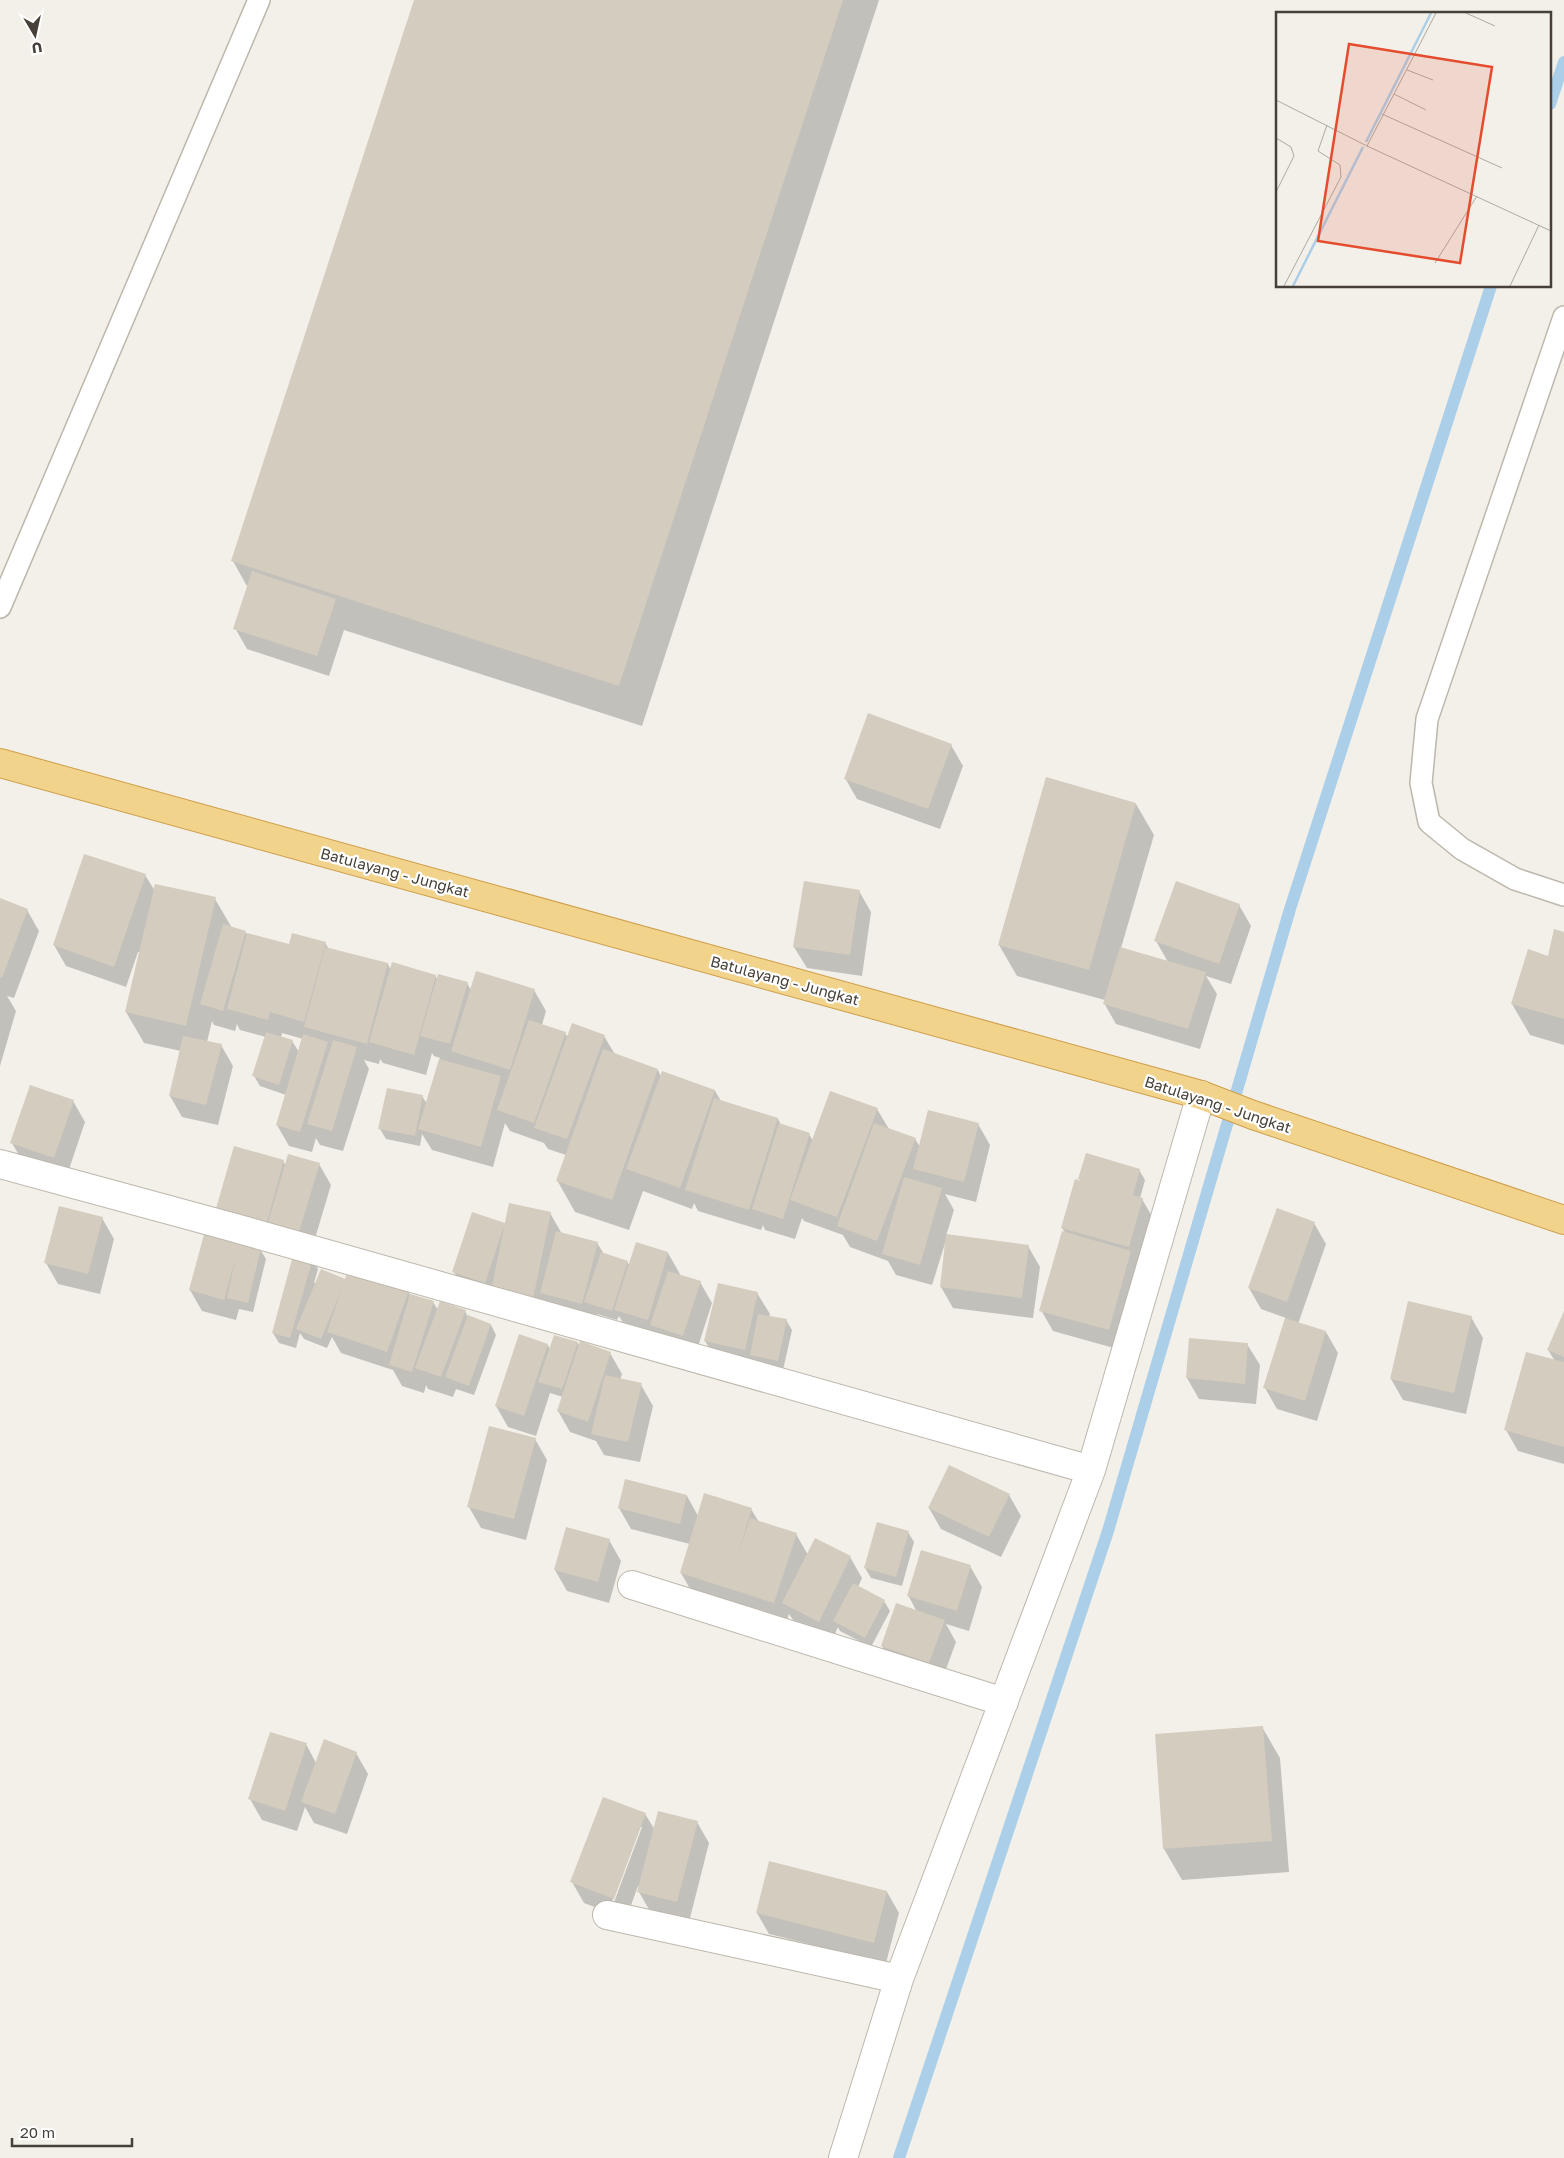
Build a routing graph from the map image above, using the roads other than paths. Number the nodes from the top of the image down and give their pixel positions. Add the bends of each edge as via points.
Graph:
1 (259, 0) edge
2 (1564, 317) edge
3 (0, 607) edge
4 (0, 762) edge
5 (1564, 894) edge
6 (1210, 1098) junction
7 (0, 1164) edge
8 (1564, 1220) edge
9 (1091, 1470) junction
10 (632, 1585) dead end
11 (1004, 1702) junction
12 (607, 1915) dead end
13 (899, 1979) junction
14 (843, 2158) edge

1 - 3 lane
2 - 5 lane via 1427,719 1421,784 1430,822 1462,849 1515,880
4 - 6 highway, Batulayang - Jungkat
6 - 8 highway, Batulayang - Jungkat
6 - 9 street
7 - 9 street
9 - 11 street
10 - 11 street
11 - 13 street
12 - 13 street
13 - 14 street

